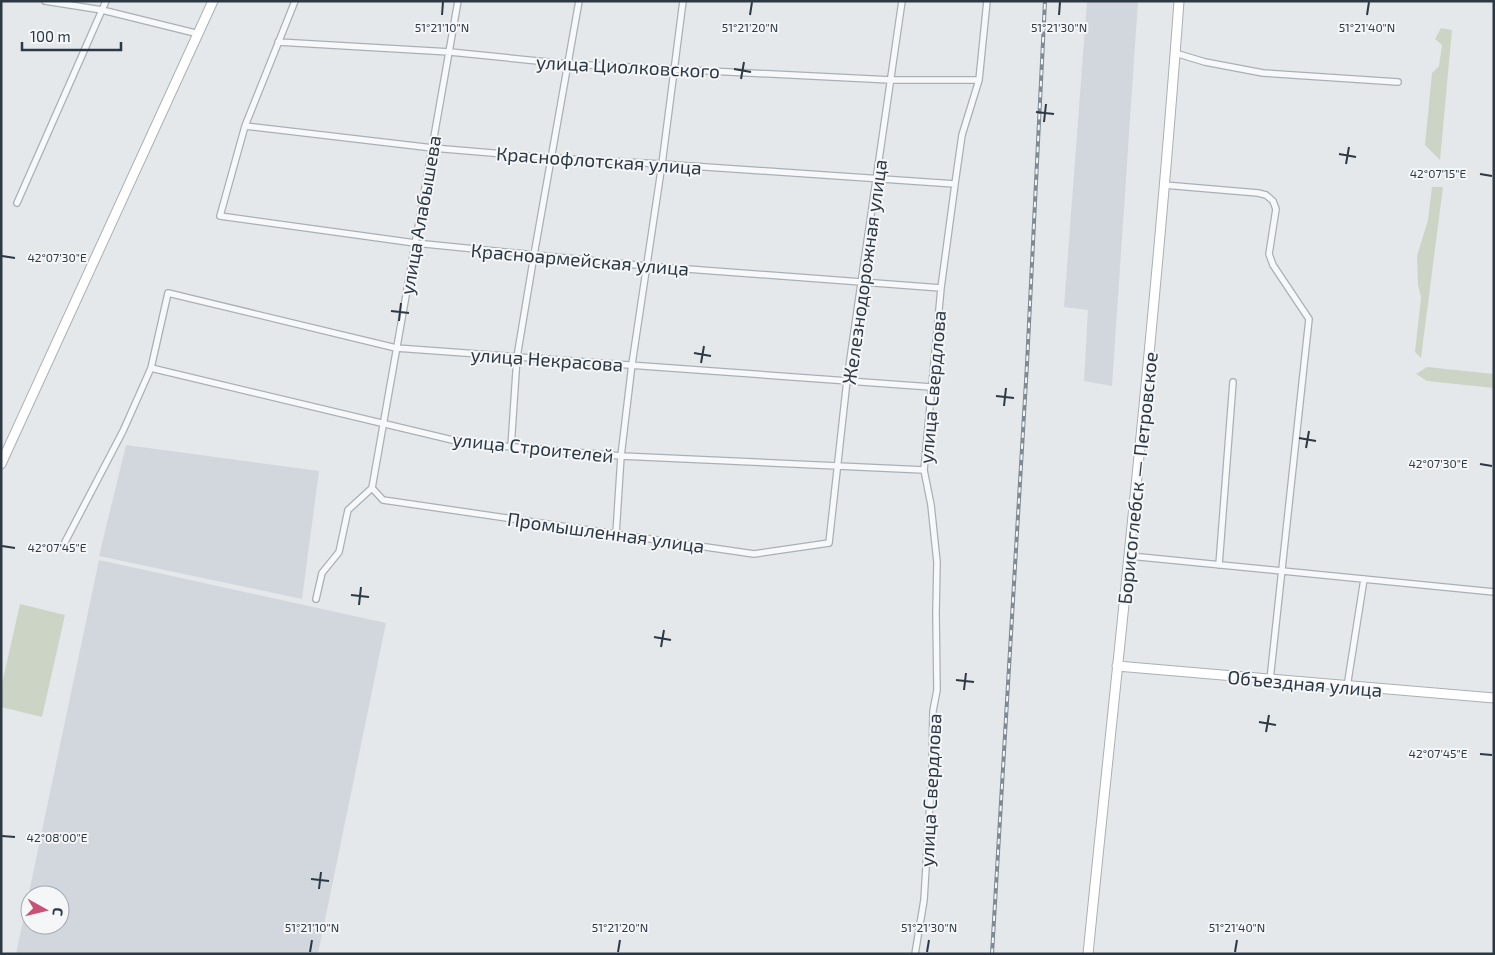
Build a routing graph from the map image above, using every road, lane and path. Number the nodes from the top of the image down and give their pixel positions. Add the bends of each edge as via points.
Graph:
1 (45, 1) edge
2 (106, 1) edge
3 (213, 1) edge
4 (294, 1) edge
5 (458, 1) edge
6 (579, 1) edge
7 (683, 1) edge
8 (902, 1) edge
9 (987, 1) edge
10 (1179, 1) edge
11 (102, 10) junction
12 (199, 34) junction
13 (278, 42) junction
14 (450, 52) junction
15 (1175, 53) junction
16 (568, 64) junction
17 (673, 70) junction
18 (891, 80) junction
19 (979, 80) junction
20 (1398, 82) dead end
21 (245, 126) junction
22 (433, 148) junction
23 (551, 158) junction
24 (662, 164) junction
25 (877, 179) junction
26 (955, 184) junction
27 (1164, 185) junction
28 (17, 203) dead end
29 (415, 243) junction
30 (534, 255) junction
31 (647, 266) junction
32 (862, 282) junction
33 (941, 288) junction
34 (396, 348) junction
35 (518, 358) junction
36 (632, 364) junction
37 (151, 368) junction
38 (847, 380) junction
39 (1233, 382) dead end
40 (931, 387) junction
41 (382, 422) junction
42 (510, 447) junction
43 (621, 456) junction
44 (1, 464) edge
45 (837, 465) junction
46 (924, 470) junction
47 (372, 488) junction
48 (616, 534) junction
49 (65, 542) dead end
50 (829, 542) joint
51 (1130, 556) junction
52 (1219, 565) junction
53 (1282, 571) junction
54 (1364, 579) junction
55 (1494, 592) edge
56 (316, 599) dead end
57 (1117, 666) junction
58 (1270, 680) junction
59 (1348, 687) junction
60 (1494, 698) edge
61 (915, 954) edge
62 (1088, 954) edge

1 - 11 street
2 - 11 street
3 - 12 street
4 - 13 street
5 - 14 street, улица Алабышева
6 - 16 street
7 - 17 street
8 - 18 street, Железнодорожная улица
9 - 19 street, улица Свердлова
10 - 15 street, Борисоглебск — Петровское
11 - 12 street
11 - 28 street
12 - 44 street
13 - 14 street, улица Циолковского
13 - 21 street
14 - 16 street, улица Циолковского
14 - 22 street, улица Алабышева
15 - 20 street via 1263,73
15 - 27 street, Борисоглебск — Петровское
16 - 17 street, улица Циолковского
16 - 23 street
17 - 18 street, улица Циолковского
17 - 24 street
18 - 19 street, улица Циолковского
18 - 25 street, Железнодорожная улица
19 - 26 street, улица Свердлова via 962,135
21 - 22 street, Краснофлотская улица
21 - 29 street, Красноармейская улица via 220,216
22 - 23 street, Краснофлотская улица
22 - 29 street, улица Алабышева
23 - 24 street, Краснофлотская улица
23 - 30 street
24 - 25 street, Краснофлотская улица
24 - 31 street
25 - 26 street, Краснофлотская улица
25 - 32 street, Железнодорожная улица
26 - 33 street, улица Свердлова
27 - 51 street, Борисоглебск — Петровское
27 - 53 street via 1258,193 1273,201 1276,209 1270,254 1273,265 1309,319
29 - 30 street, Красноармейская улица
29 - 34 street, улица Алабышева
30 - 31 street, Красноармейская улица
30 - 35 street
31 - 32 street, Красноармейская улица
31 - 36 street
32 - 33 street, Красноармейская улица
32 - 38 street, Железнодорожная улица
33 - 40 street, улица Свердлова
34 - 35 street, улица Некрасова
34 - 37 street, улица Некрасова via 168,293
34 - 41 street, улица Алабышева
35 - 36 street, улица Некрасова
35 - 42 street
36 - 38 street, улица Некрасова
36 - 43 street
37 - 41 street, улица Строителей
37 - 49 street via 124,431
38 - 40 street, улица Некрасова
38 - 45 street, Железнодорожная улица
39 - 52 street
40 - 46 street, улица Свердлова
41 - 42 street, улица Строителей via 466,443
41 - 47 street, улица Алабышева
42 - 43 street, улица Строителей
43 - 45 street, улица Строителей
43 - 48 street
45 - 46 street, улица Строителей
45 - 50 street, Железнодорожная улица
46 - 61 street, улица Свердлова via 937,562 937,690 933,711 924,900
47 - 48 street, Промышленная улица via 383,500
47 - 56 street via 348,510 339,552 322,573
48 - 50 street, Промышленная улица via 754,554
51 - 52 street
51 - 57 street, Борисоглебск — Петровское
52 - 53 street
53 - 54 street
53 - 58 street
54 - 55 street
54 - 59 street
57 - 58 street, Объездная улица
57 - 62 street, Борисоглебск — Петровское
58 - 59 street, Объездная улица
59 - 60 street, Объездная улица

